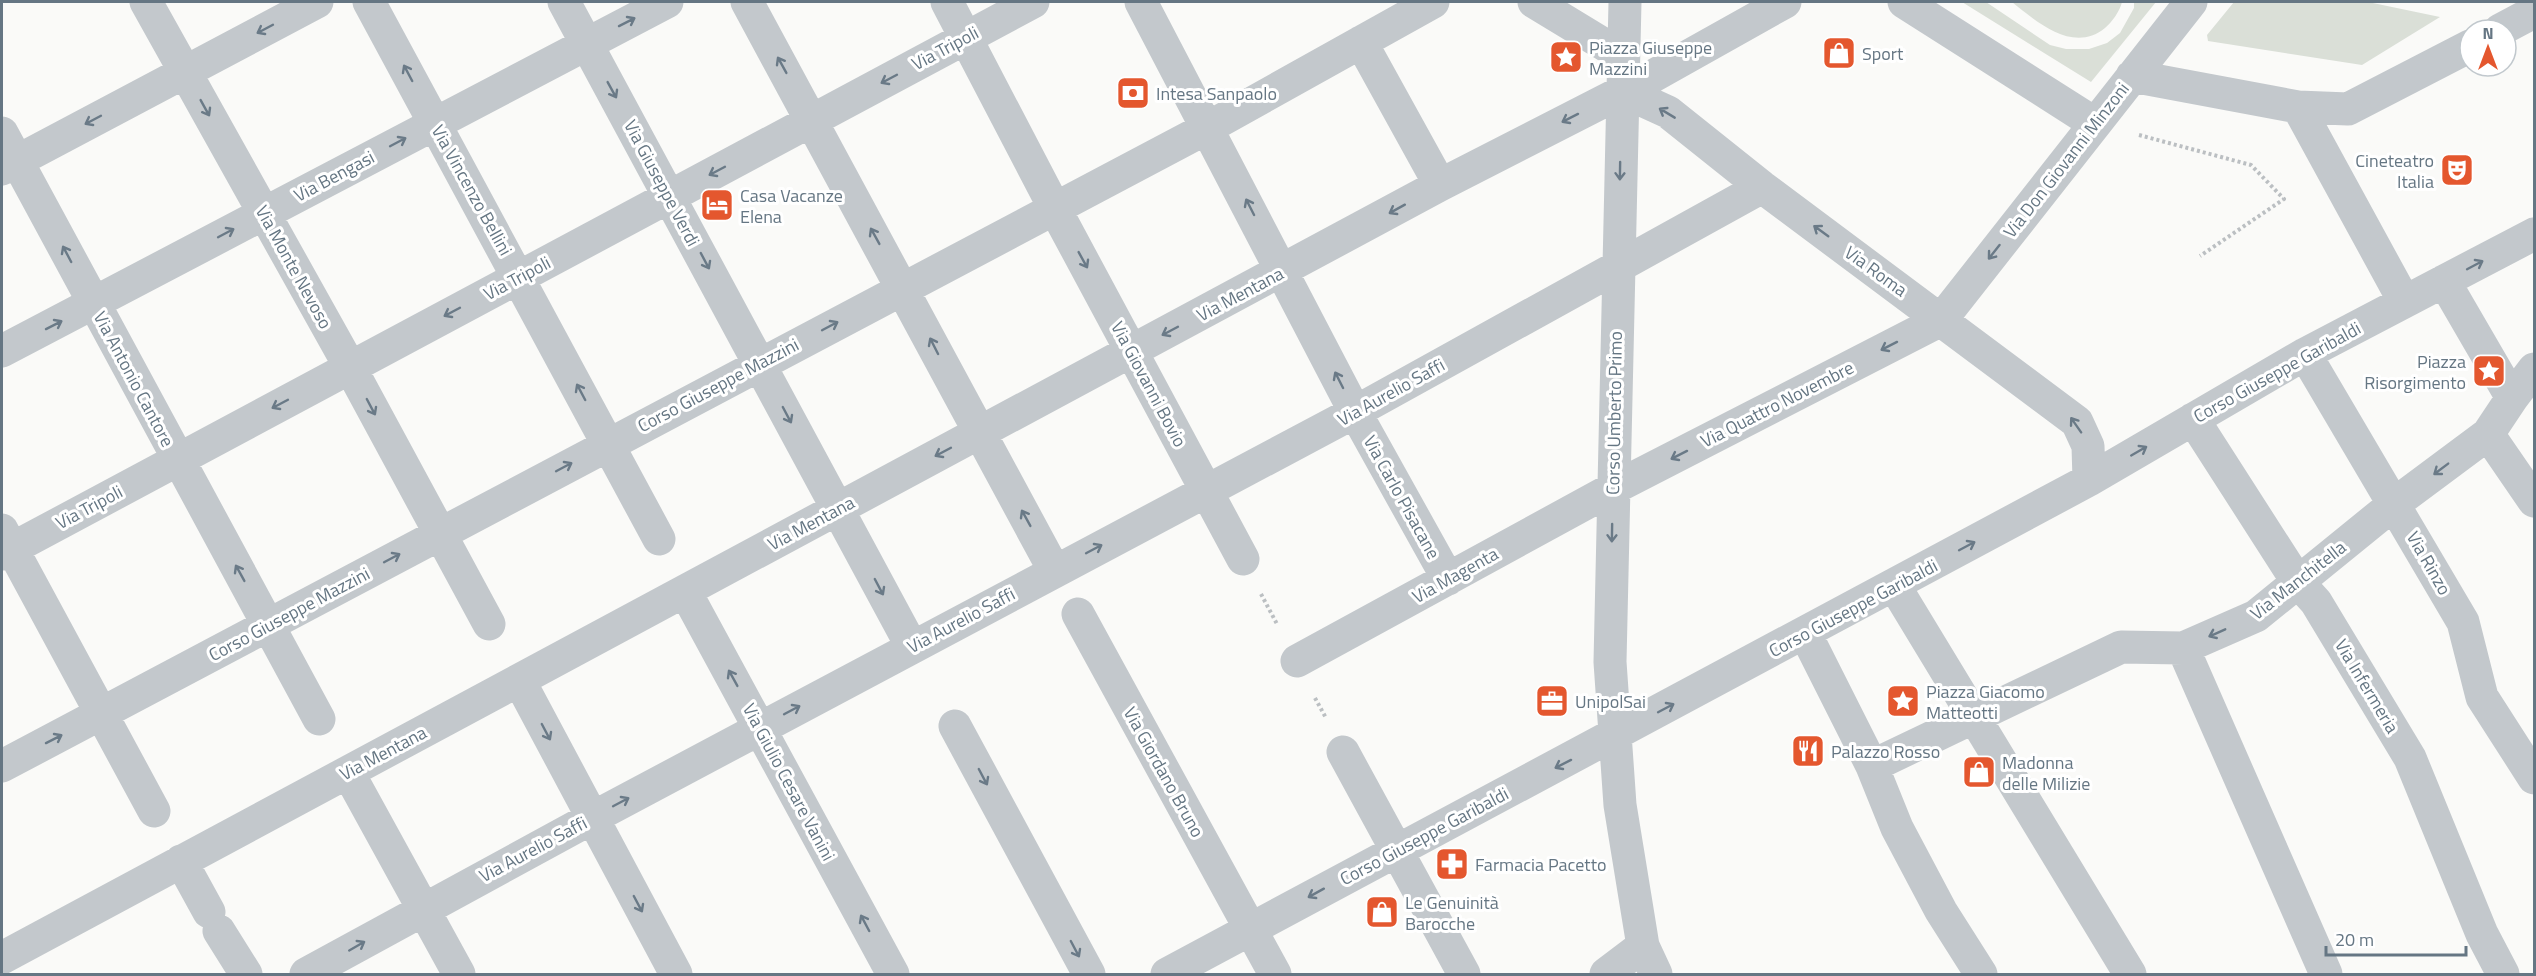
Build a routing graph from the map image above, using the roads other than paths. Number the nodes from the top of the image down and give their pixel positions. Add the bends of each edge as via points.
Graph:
1 (147, 2) edge
2 (317, 2) edge
3 (369, 2) edge
4 (564, 2) edge
5 (667, 2) edge
6 (747, 2) edge
7 (947, 2) edge
8 (1033, 2) edge
9 (1141, 2) edge
10 (1433, 2) edge
11 (1534, 2) edge
12 (1625, 2) edge
13 (1785, 2) edge
14 (1904, 2) edge
15 (2191, 2) edge
16 (967, 37) junction
17 (1361, 42) junction
18 (586, 43) junction
19 (2458, 52) edge
20 (1623, 56) junction
21 (185, 72) junction
22 (2132, 76) junction
23 (1622, 91) junction
24 (2298, 107) junction
25 (812, 120) junction
26 (435, 123) junction
27 (2094, 123) junction
28 (1209, 127) junction
29 (7, 154) edge
30 (1440, 185) junction
31 (1762, 187) junction
32 (670, 196) junction
33 (1055, 209) junction
34 (264, 213) junction
35 (2535, 234) edge
36 (1618, 267) junction
37 (1283, 271) junction
38 (519, 277) junction
39 (2444, 281) junction
40 (903, 287) junction
41 (2404, 301) junction
42 (94, 305) junction
43 (1941, 320) junction
44 (2, 351) edge
45 (1132, 351) junction
46 (2305, 354) junction
47 (760, 364) junction
48 (350, 367) junction
49 (2535, 369) edge
50 (2512, 398) junction
51 (1355, 412) junction
52 (2193, 419) junction
53 (979, 433) junction
54 (2488, 435) junction
55 (609, 443) junction
56 (177, 460) junction
57 (2089, 480) junction
58 (1612, 489) junction
59 (1206, 490) junction
60 (2535, 501) edge
61 (2394, 504) junction
62 (837, 509) junction
63 (439, 533) junction
64 (659, 539) dead end
65 (5, 544) edge
66 (1243, 559) dead end
67 (1054, 570) junction
68 (1448, 579) junction
69 (2297, 581) junction
70 (1894, 585) junction
71 (685, 591) junction
72 (1078, 614) dead end
73 (269, 624) junction
74 (489, 624) dead end
75 (1805, 633) junction
76 (912, 647) junction
77 (2183, 648) junction
78 (1296, 661) dead end
79 (519, 680) junction
80 (102, 714) junction
81 (1979, 715) junction
82 (319, 719) dead end
83 (955, 726) dead end
84 (760, 727) junction
85 (1615, 735) junction
86 (1343, 752) dead end
87 (2, 766) edge
88 (1872, 766) junction
89 (348, 772) junction
90 (2535, 778) edge
91 (154, 811) dead end
92 (592, 818) junction
93 (1397, 849) junction
94 (181, 861) junction
95 (423, 908) junction
96 (1250, 929) junction
97 (1649, 960) edge
98 (16, 961) edge
99 (246, 975) edge
100 (306, 975) edge
101 (459, 975) edge
102 (676, 975) edge
103 (893, 975) edge
104 (1089, 975) edge
105 (1167, 975) edge
106 (1275, 975) edge
107 (1464, 975) edge
108 (1606, 975) edge
109 (1980, 975) edge
110 (2130, 975) edge
111 (2326, 975) edge
112 (2503, 975) edge

1 - 21 street, Via Monte Nevoso
2 -> 21 street
26 -> 3 street, Via Vincenzo Bellini
4 - 18 street, Via Giuseppe Verdi
18 -> 5 street, Via Bengasi
25 -> 6 street
7 - 16 street, Via Giovanni Bovio
8 - 16 street, Via Tripoli
9 - 28 street, Via Carlo Pisacane
10 - 17 street, Corso Giuseppe Mazzini
11 - 20 street
12 - 20 street, Corso Umberto Primo
13 - 23 street, Via Mentana
14 - 27 street
15 - 22 street, Via Don Giovanni Minzoni
16 -> 25 street, Via Tripoli
16 - 33 street, Via Giovanni Bovio
17 - 28 street, Corso Giuseppe Mazzini
17 - 30 street
18 - 26 street, Via Bengasi
18 -> 32 street, Via Giuseppe Verdi
19 - 24 street via 2348,109
20 - 23 street, Corso Umberto Primo
21 -> 29 street
21 -> 34 street, Via Monte Nevoso
22 - 24 street
22 - 27 street, Via Don Giovanni Minzoni
23 -> 30 street, Via Mentana
31 -> 23 street, Via Roma via 1668,112
23 -> 36 street, Corso Umberto Primo
24 - 41 street
25 -> 32 street, Via Tripoli
40 -> 25 street
34 -> 26 street, Via Bengasi
26 - 38 street, Via Vincenzo Bellini
27 -> 43 street, Via Don Giovanni Minzoni
28 - 33 street, Corso Giuseppe Mazzini
37 -> 28 street, Via Carlo Pisacane
42 -> 29 street, Via Antonio Cantore
30 -> 37 street, Via Mentana
31 - 36 street, Via Aurelio Saffi
43 -> 31 street, Via Roma
32 - 38 street, Via Tripoli
32 -> 47 street, Via Giuseppe Verdi
33 - 40 street, Corso Giuseppe Mazzini
33 -> 45 street, Via Giovanni Bovio
42 -> 34 street, Via Bengasi
34 - 48 street, Via Monte Nevoso
39 -> 35 street, Corso Giuseppe Garibaldi
36 - 51 street, Via Aurelio Saffi
36 - 58 street, Corso Umberto Primo
37 -> 45 street, Via Mentana
51 -> 37 street, Via Carlo Pisacane
38 -> 48 street, Via Tripoli
55 -> 38 street, Via Vincenzo Bellini
39 - 41 street, Corso Giuseppe Garibaldi
39 - 50 street
47 -> 40 street, Corso Giuseppe Mazzini
53 -> 40 street
41 - 46 street, Corso Giuseppe Garibaldi
44 -> 42 street, Via Bengasi
42 - 56 street, Via Antonio Cantore
57 -> 43 street, Via Roma via 2088,446 2077,422
43 -> 58 street, Via Quattro Novembre
45 - 53 street, Via Mentana
45 - 59 street, Via Giovanni Bovio
46 - 52 street, Corso Giuseppe Garibaldi
46 - 61 street, Via Rinzo
47 - 55 street, Corso Giuseppe Mazzini
47 -> 62 street, Via Giuseppe Verdi
48 -> 56 street, Via Tripoli
48 -> 63 street, Via Monte Nevoso
49 - 50 street
50 - 54 street
51 - 59 street, Via Aurelio Saffi
51 - 68 street, Via Carlo Pisacane
57 -> 52 street, Corso Giuseppe Garibaldi
52 - 69 street, Via Infermeria
53 -> 62 street, Via Mentana
67 -> 53 street
54 - 60 street
54 -> 61 street, Via Manchitella
63 -> 55 street, Corso Giuseppe Mazzini
55 - 64 street
56 - 65 street, Via Tripoli
73 -> 56 street, Via Antonio Cantore
70 -> 57 street, Corso Giuseppe Garibaldi
58 - 68 street, Via Magenta
58 -> 85 street, Corso Umberto Primo via 1610,662
59 - 66 street, Via Giovanni Bovio
67 -> 59 street, Via Aurelio Saffi
61 - 69 street, Via Manchitella
61 - 90 street, Via Rinzo via 2463,622 2482,697
62 - 71 street, Via Mentana
62 -> 76 street, Via Giuseppe Verdi
73 -> 63 street, Corso Giuseppe Mazzini
63 - 74 street, Via Monte Nevoso
65 - 80 street
67 - 76 street, Via Aurelio Saffi
68 - 78 street, Via Magenta
69 -> 77 street, Via Manchitella via 2256,616
69 - 112 street, Via Infermeria via 2316,602 2410,758 2482,934
70 - 75 street, Corso Giuseppe Garibaldi
70 - 81 street
71 - 79 street, Via Mentana
84 -> 71 street, Via Giulio Cesare Vanini
72 - 96 street, Via Giordano Bruno
73 - 80 street, Corso Giuseppe Mazzini
73 - 82 street, Via Antonio Cantore
85 -> 75 street, Corso Giuseppe Garibaldi
75 - 88 street
84 -> 76 street, Via Aurelio Saffi
77 - 81 street, Via Manchitella via 2121,647
77 - 111 street
79 - 89 street, Via Mentana
79 -> 92 street
87 -> 80 street, Corso Giuseppe Mazzini
80 - 91 street
81 - 88 street, Via Manchitella
81 - 110 street via 1989,745
83 -> 104 street
92 -> 84 street, Via Aurelio Saffi
103 -> 84 street, Via Giulio Cesare Vanini
85 -> 93 street, Corso Giuseppe Garibaldi
85 - 97 street, Corso Umberto Primo via 1620,805
86 - 93 street
88 - 109 street via 1897,828
89 - 94 street, Via Mentana
89 - 95 street
92 - 95 street, Via Aurelio Saffi
92 -> 102 street
93 -> 96 street, Corso Giuseppe Garibaldi
93 - 107 street
94 - 98 street, Via Mentana
94 - 99 street
100 -> 95 street, Via Aurelio Saffi
95 - 101 street
96 - 105 street, Corso Giuseppe Garibaldi
96 - 106 street, Via Giordano Bruno
97 - 108 street

